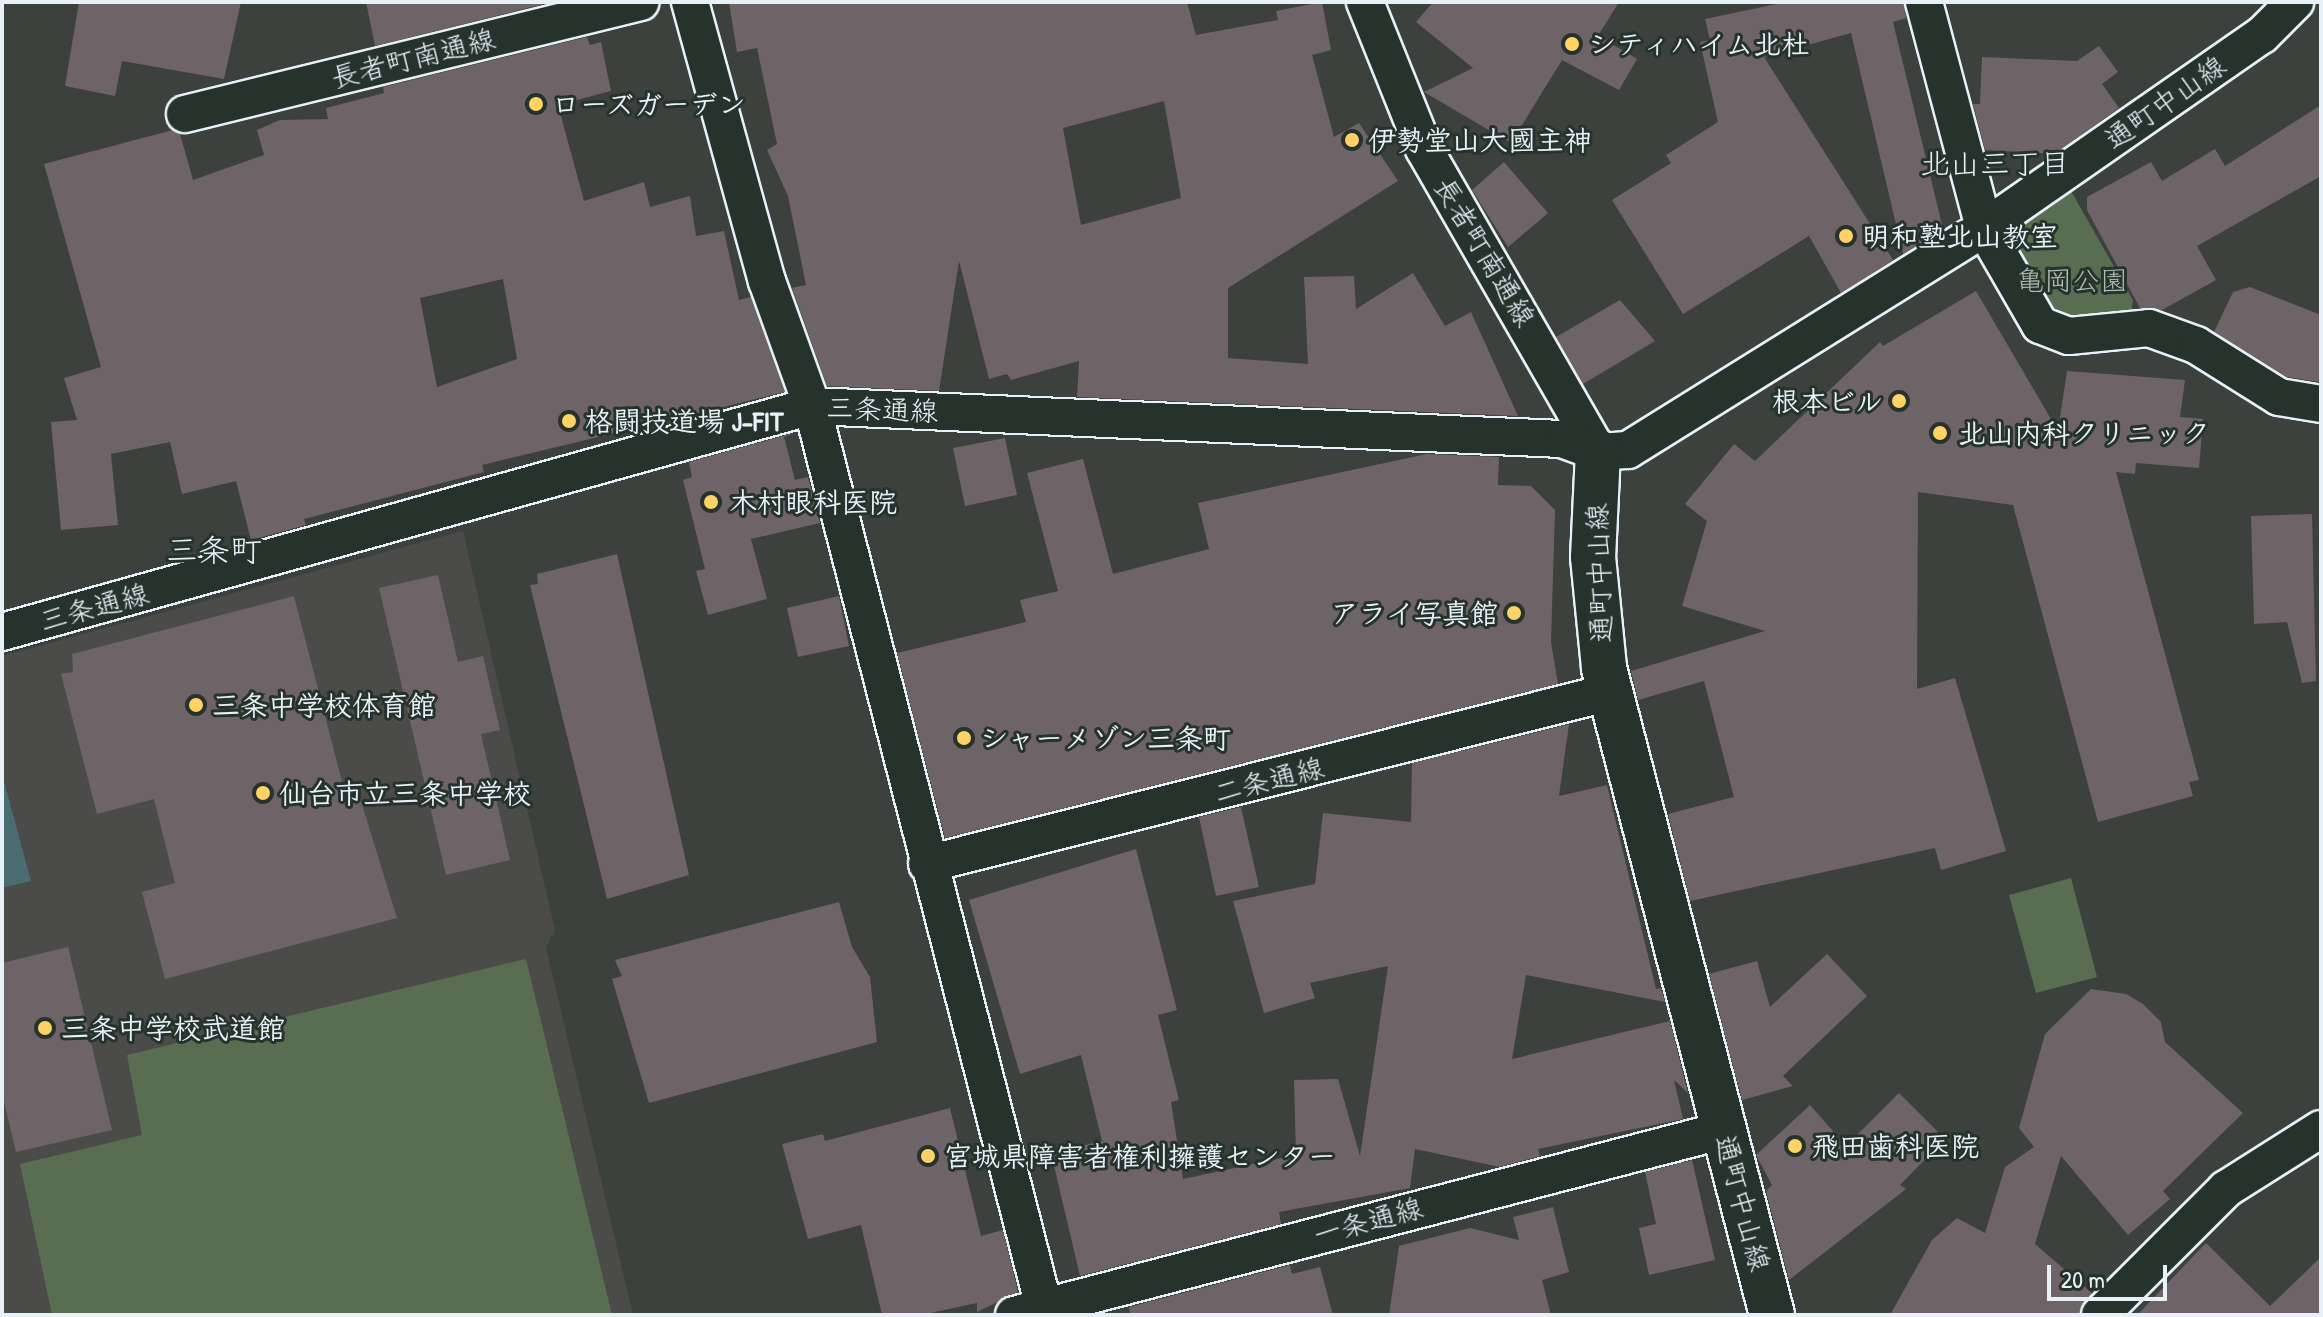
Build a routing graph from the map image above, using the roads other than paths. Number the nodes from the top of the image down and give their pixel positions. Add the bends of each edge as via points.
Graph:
1 (640, 2) edge
2 (690, 2) edge
3 (1365, 2) edge
4 (1924, 2) edge
5 (2295, 2) edge
6 (185, 114) dead end
7 (1984, 228) junction
8 (2321, 404) edge
9 (812, 406) junction
10 (1598, 452) junction
11 (2, 632) edge
12 (1610, 692) junction
13 (927, 864) junction
14 (2321, 1129) edge
15 (1724, 1130) junction
16 (1035, 1312) edge
17 (1772, 1315) edge
18 (2100, 1315) edge

1 - 6 street, 長者町南通線
2 - 9 street via 767,281
3 - 10 street, 長者町南通線 via 1424,149
4 - 7 street
5 - 7 street, 通町中山線 via 2262,35
7 - 8 street via 2040,325 2069,336 2149,328 2196,345 2279,397
7 - 10 street, 通町中山線 via 1628,450
9 - 10 street, 三条通線 via 1562,439
9 - 11 street, 三条通線
9 - 13 street
10 - 12 street, 通町中山線 via 1593,557
12 - 13 street, 二条通線
12 - 15 street, 通町中山線
13 - 16 street
14 - 18 street via 2226,1189
15 - 16 street, 一条通線
15 - 17 street, 通町中山線

